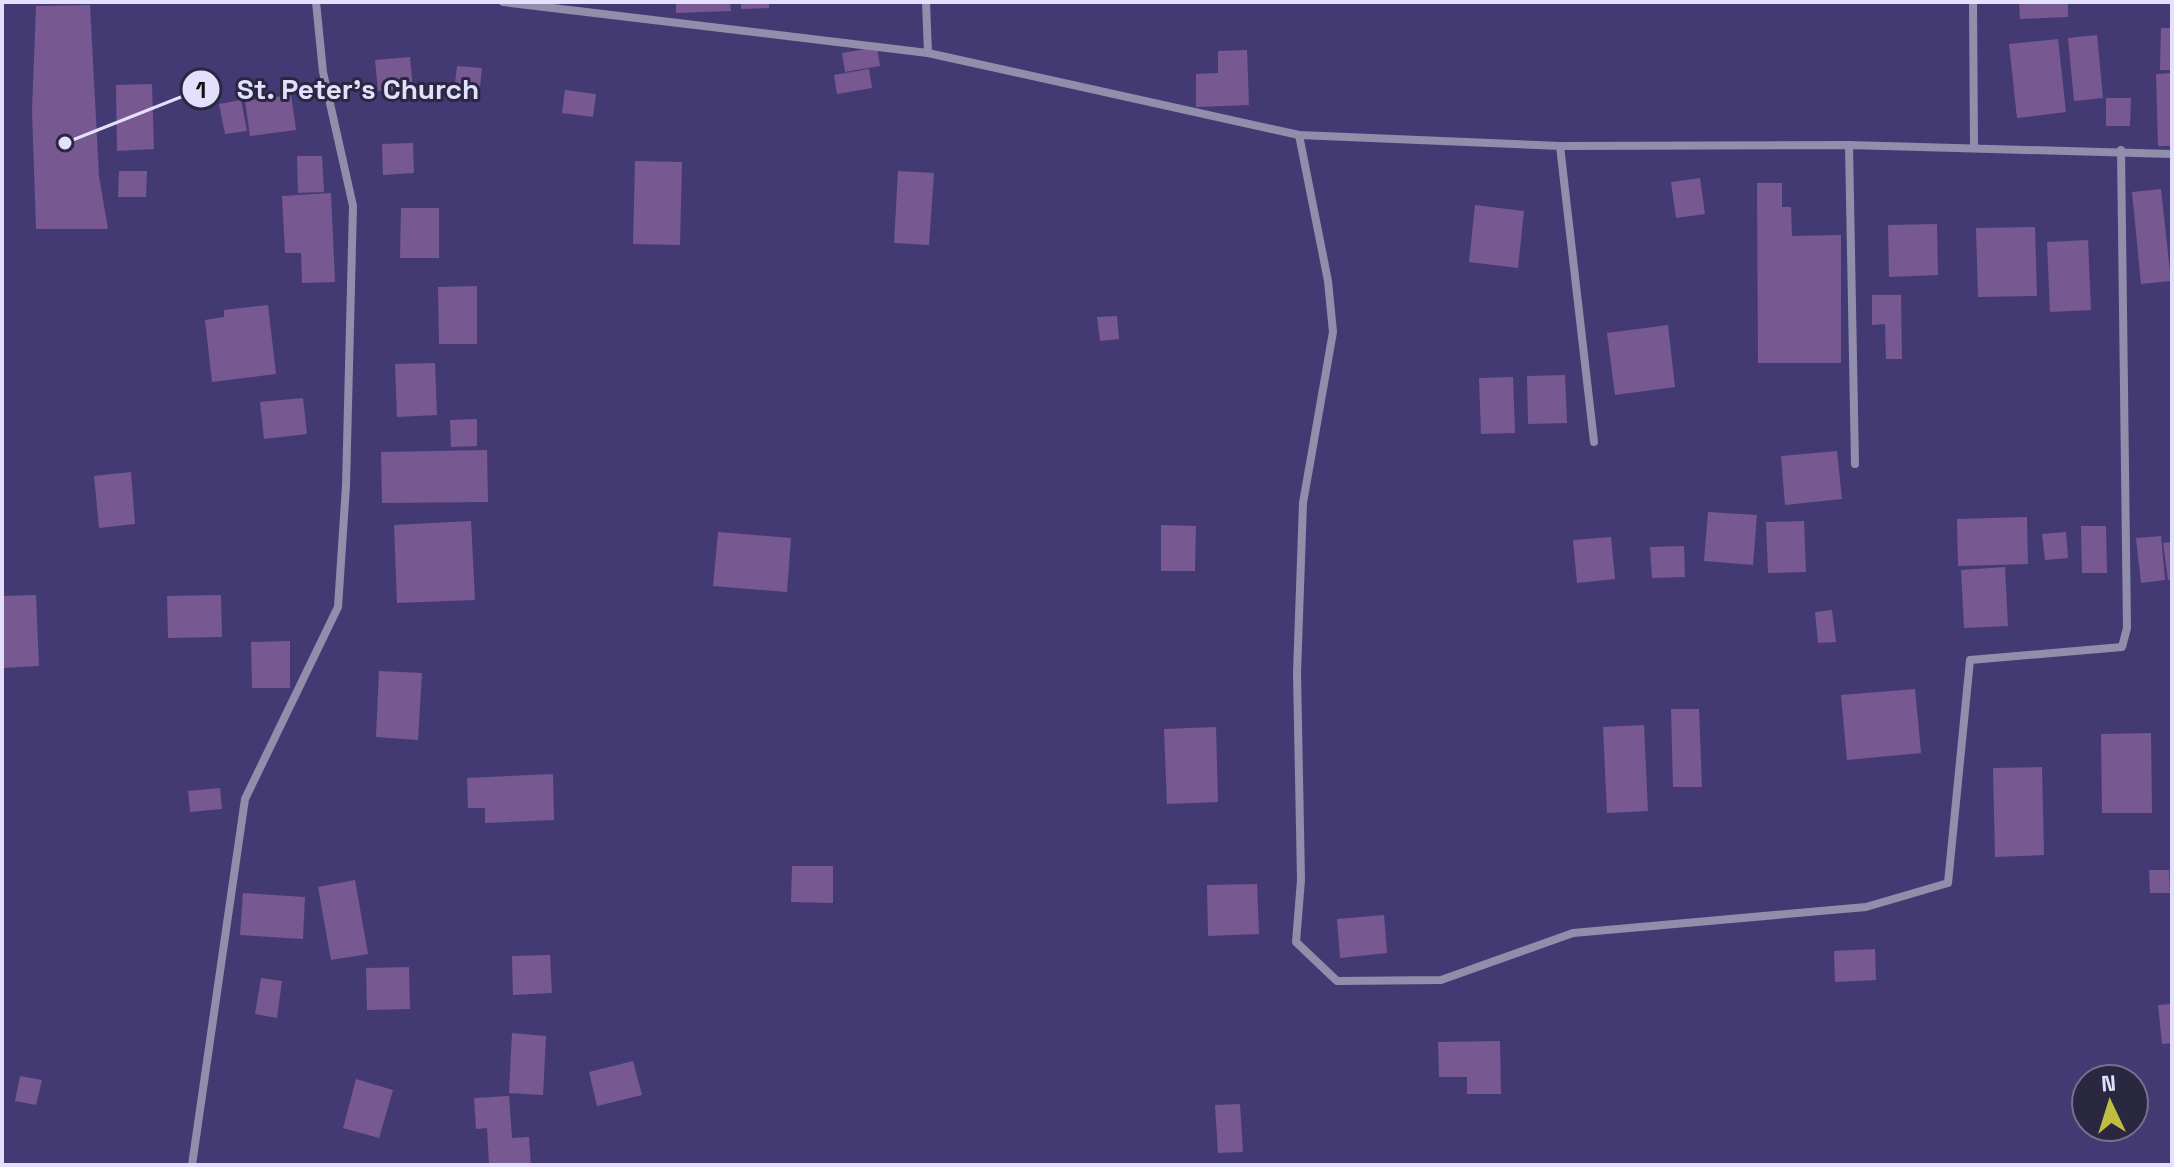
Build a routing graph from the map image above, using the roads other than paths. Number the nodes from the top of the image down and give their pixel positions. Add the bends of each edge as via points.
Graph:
1 (316, 2) edge
2 (503, 2) edge
3 (926, 2) edge
4 (1973, 2) edge
5 (928, 53) junction
6 (1299, 135) junction
7 (1849, 145) junction
8 (1560, 146) junction
9 (1974, 148) junction
10 (2121, 150) junction
11 (2172, 154) edge
12 (1594, 442) dead end
13 (1855, 464) dead end
14 (192, 1165) edge

1 - 14 street via 323,72 353,206 338,607 245,799
2 - 5 street
3 - 5 street
4 - 9 street
5 - 6 street
6 - 8 street
6 - 10 street via 1333,332 1303,503 1297,673 1301,880 1296,942 1337,981 1441,980 1573,933 1866,907 1948,883 1970,660 2122,647 2127,628
7 - 8 street
7 - 9 street
7 - 13 street
8 - 12 street
9 - 10 street
10 - 11 street

